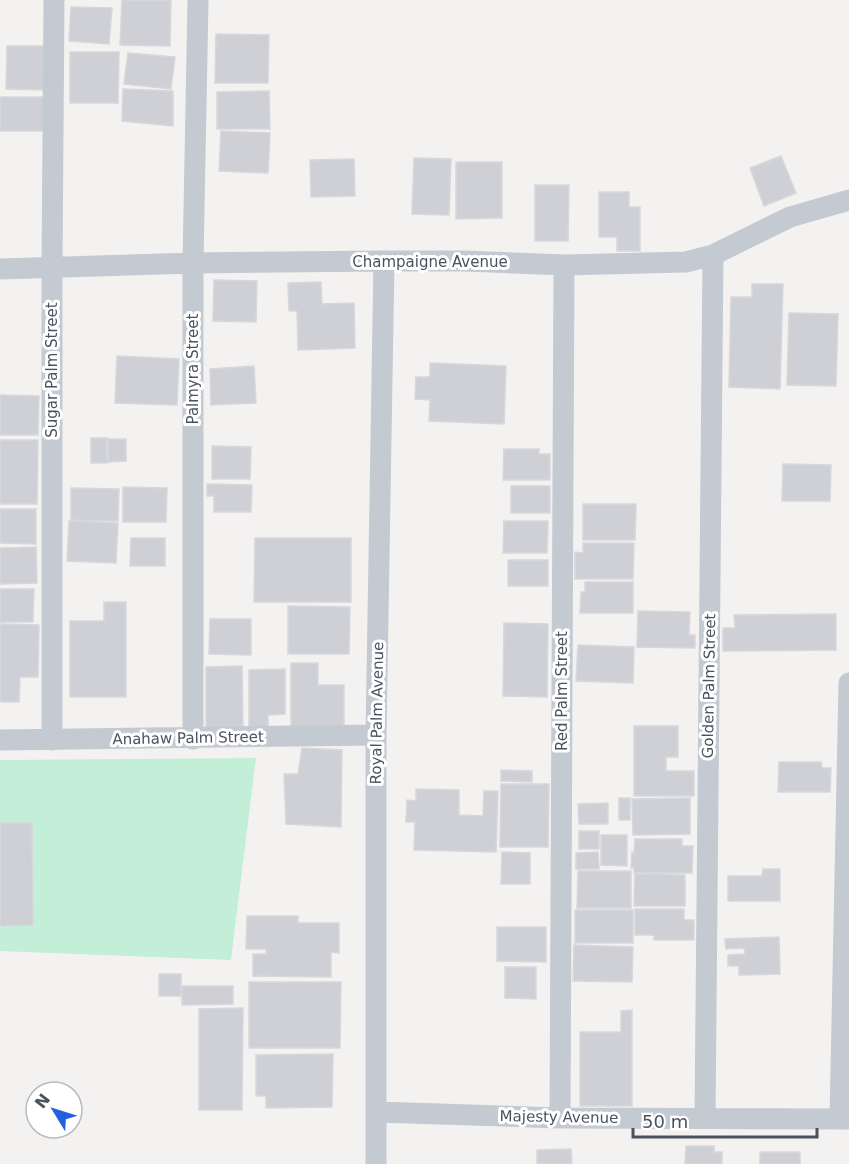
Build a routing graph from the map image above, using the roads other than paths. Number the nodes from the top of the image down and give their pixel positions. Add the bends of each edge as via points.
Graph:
1 (54, 0) edge
2 (198, 0) edge
3 (849, 200) edge
4 (713, 255) junction
5 (384, 261) junction
6 (192, 263) junction
7 (564, 265) junction
8 (52, 266) junction
9 (0, 268) edge
10 (849, 683) edge
11 (376, 735) junction
12 (193, 739) junction
13 (0, 740) edge
14 (52, 740) junction
15 (377, 1112) junction
16 (560, 1118) junction
17 (705, 1118) junction
18 (845, 1119) edge
19 (376, 1164) edge

1 - 8 street, Sugar Palm Street
2 - 6 street, Palmyra Street
3 - 4 street, Champaigne Avenue via 790,217
4 - 7 street, Champaigne Avenue via 686,262
4 - 17 street, Golden Palm Street
5 - 6 street, Champaigne Avenue
5 - 7 street, Champaigne Avenue
5 - 11 street, Royal Palm Avenue
6 - 8 street, Champaigne Avenue
6 - 12 street, Palmyra Street
7 - 16 street, Red Palm Street
8 - 9 street, Champaigne Avenue
8 - 14 street, Sugar Palm Street
10 - 18 street
11 - 12 street, Anahaw Palm Street
11 - 15 street, Royal Palm Avenue
12 - 14 street, Anahaw Palm Street
13 - 14 street, Anahaw Palm Street
15 - 16 street, Majesty Avenue
15 - 19 street, Royal Palm Avenue
16 - 17 street, Majesty Avenue
17 - 18 street, Majesty Avenue

